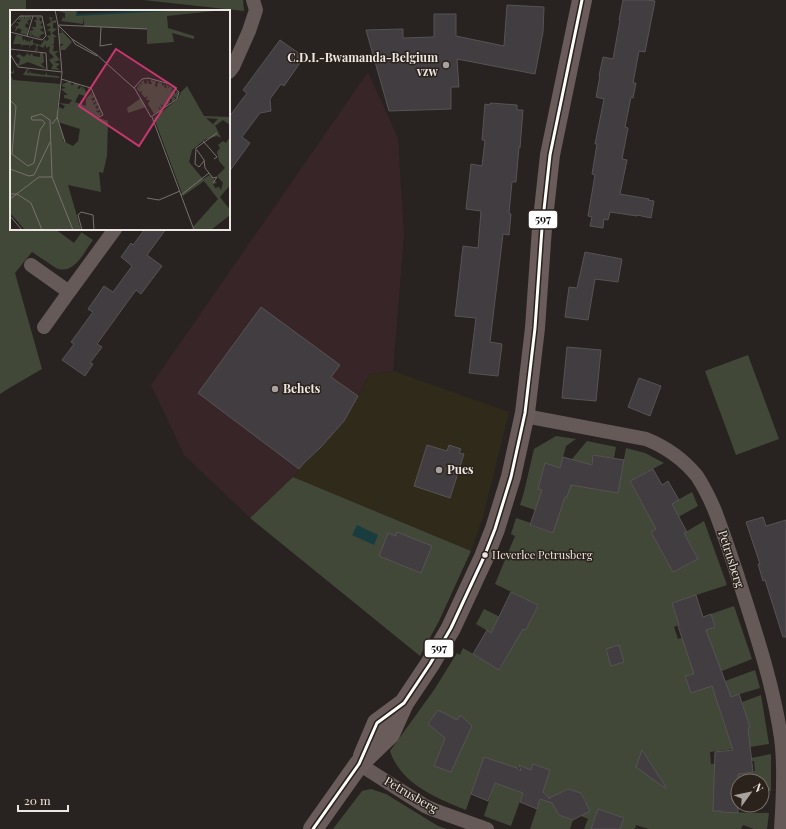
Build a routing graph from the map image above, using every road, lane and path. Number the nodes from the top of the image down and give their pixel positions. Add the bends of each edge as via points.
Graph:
1 (253, 0) edge
2 (582, 0) edge
3 (230, 71) edge
4 (114, 230) edge
5 (31, 265) dead end
6 (69, 292) junction
7 (44, 327) dead end
8 (524, 416) junction
9 (359, 764) junction
10 (313, 829) edge
11 (487, 829) edge
12 (781, 829) edge

1 - 3 street via 256,10
2 - 8 street via 550,155 535,328
4 - 6 street
5 - 6 street
6 - 7 street
8 - 9 street via 511,477 495,529 451,628 404,703 377,723
8 - 12 street, Petrusberg via 646,439 675,454 697,477 724,534 764,659 781,740
9 - 10 street
9 - 11 street, Petrusberg via 425,806

